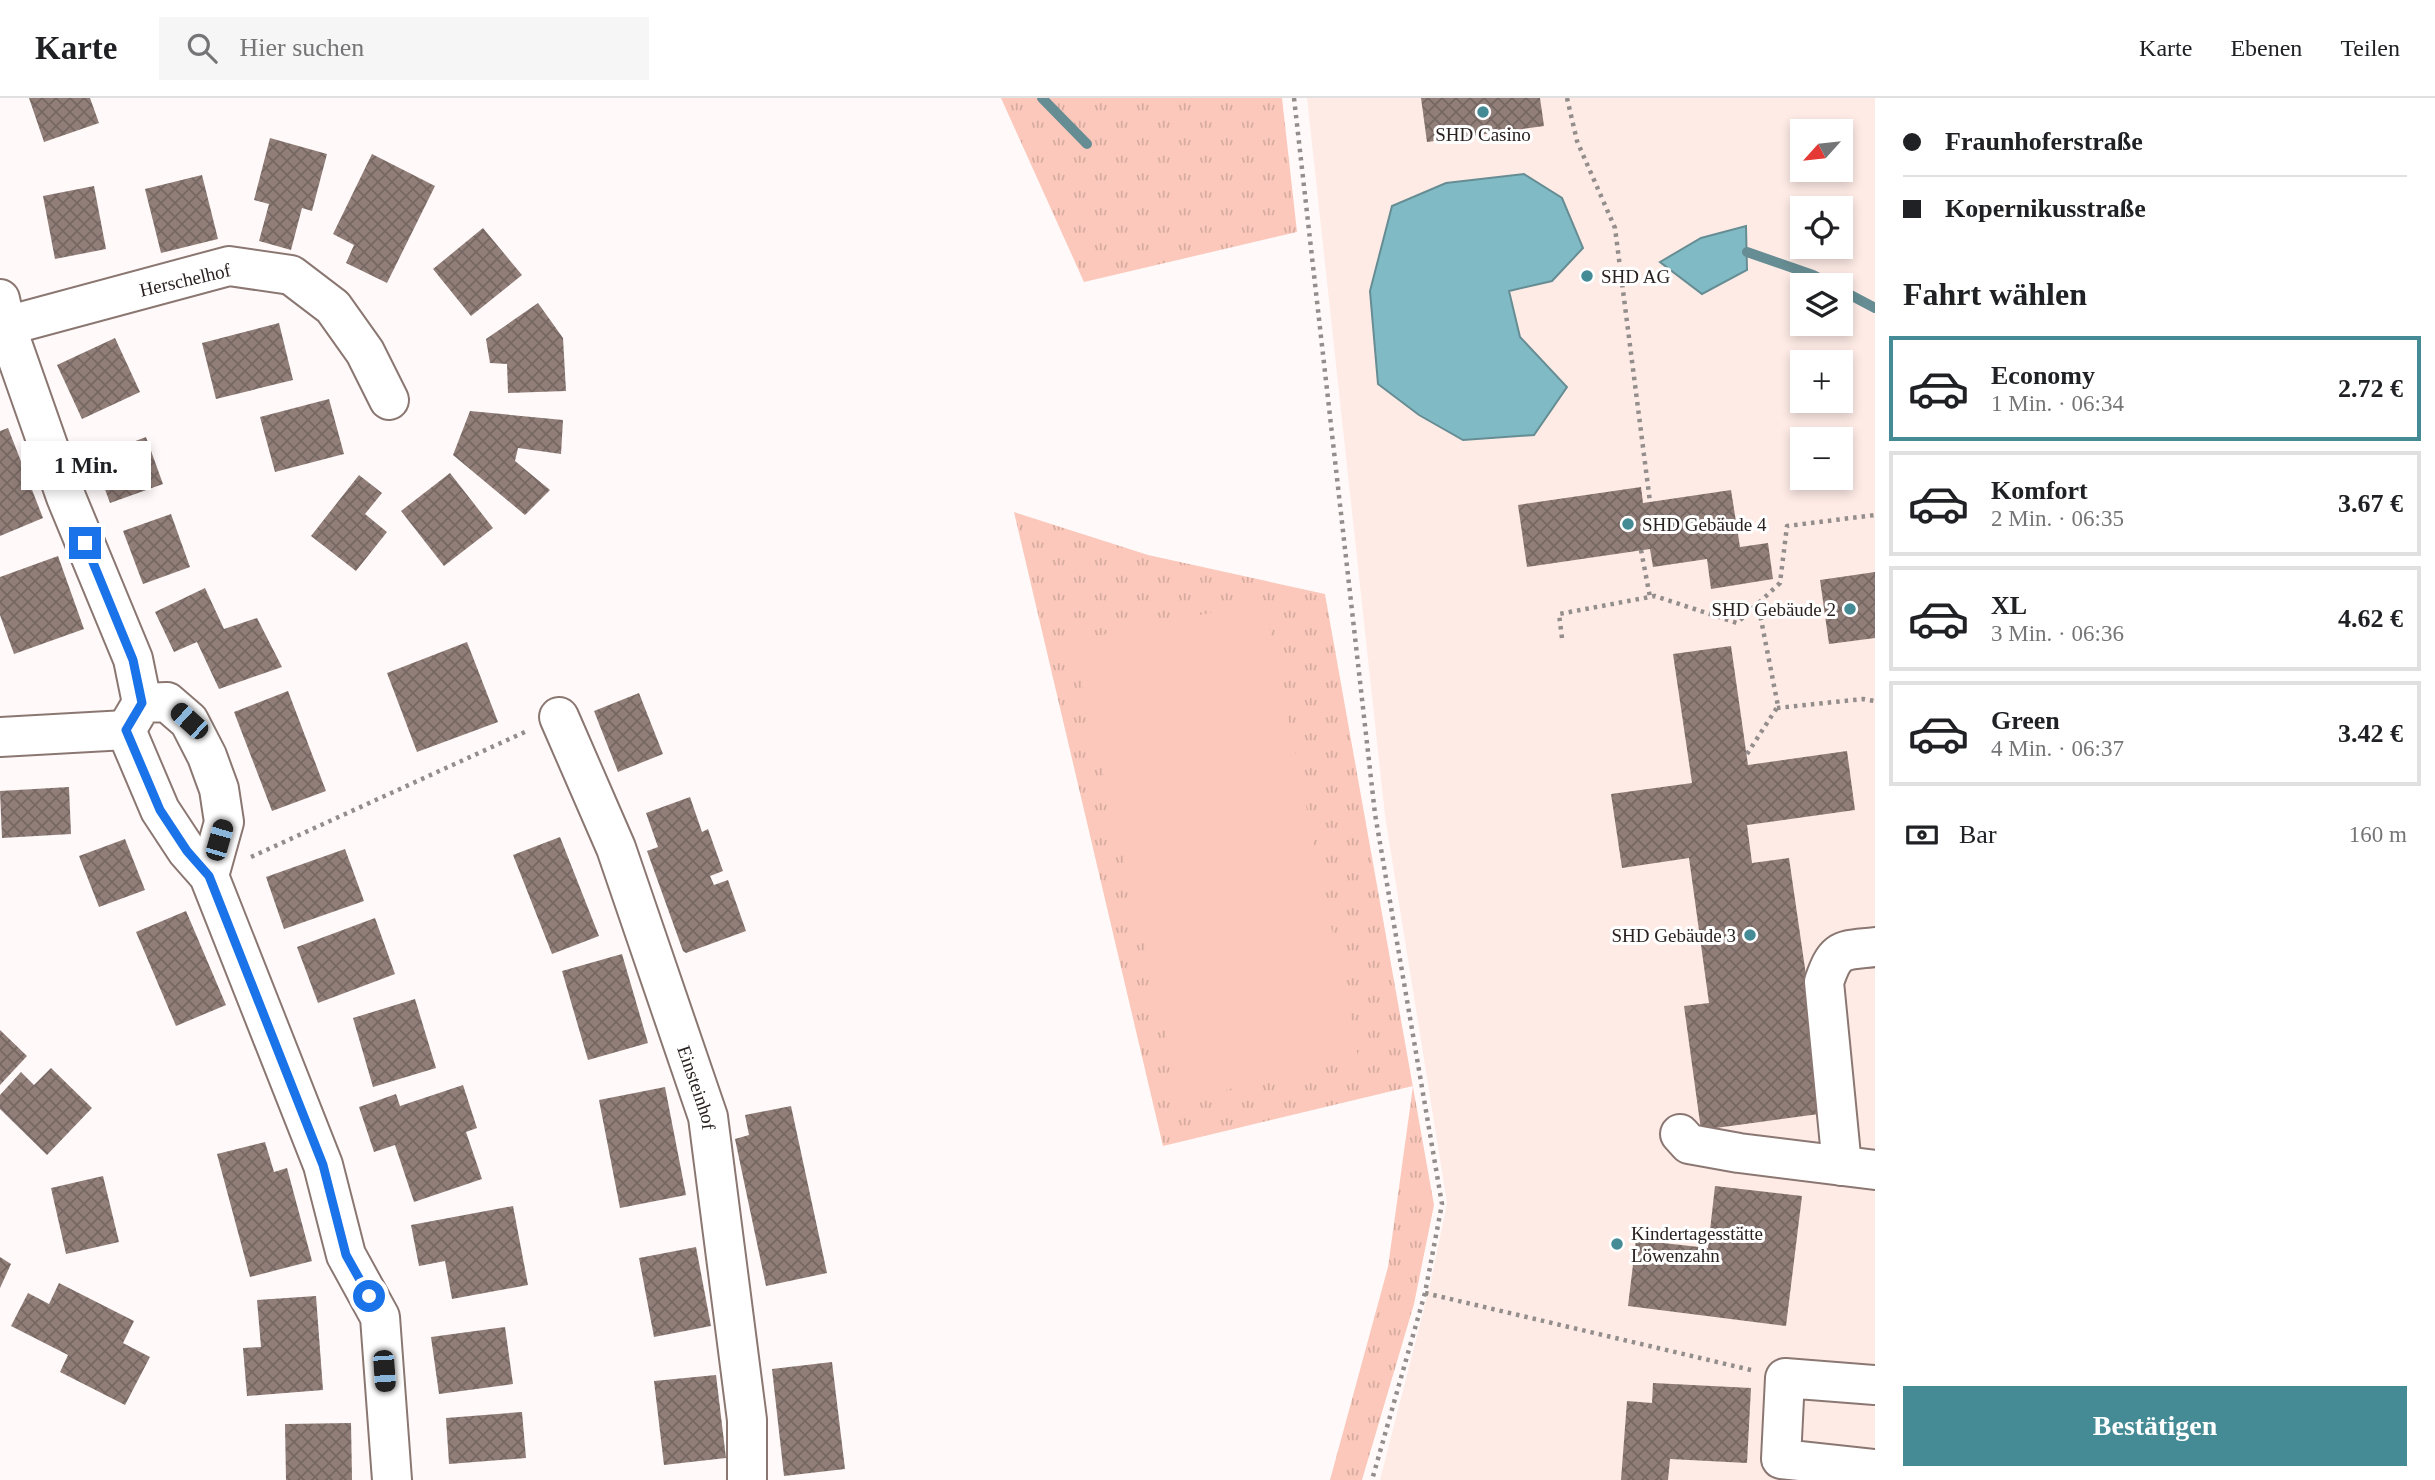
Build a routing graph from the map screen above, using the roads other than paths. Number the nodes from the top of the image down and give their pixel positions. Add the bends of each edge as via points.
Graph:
1 (3, 312) edge
2 (389, 400) dead end
3 (134, 717) junction
4 (559, 717) road end
5 (0, 737) edge
6 (209, 876) junction
7 (1875, 939) edge
8 (1875, 947) edge
9 (1680, 1135) dead end
10 (1859, 1168) edge
11 (1875, 1385) edge
12 (1875, 1469) edge
13 (392, 1480) edge
14 (747, 1480) edge

1 - 2 street, Herschelhof via 229,266 292,275 333,307 365,352
1 - 3 street via 66,497 133,660
3 - 5 street
3 - 6 street via 160,810
3 - 6 street via 167,702 189,721 207,756 224,822
4 - 14 street, Einsteinhof via 616,848 708,1117 747,1420
6 - 13 street via 323,1165 346,1255 380,1317
7 - 8 street
8 - 10 street via 1842,951 1832,960 1824,982
9 - 10 street via 1689,1144
11 - 12 street via 1785,1378 1781,1459

